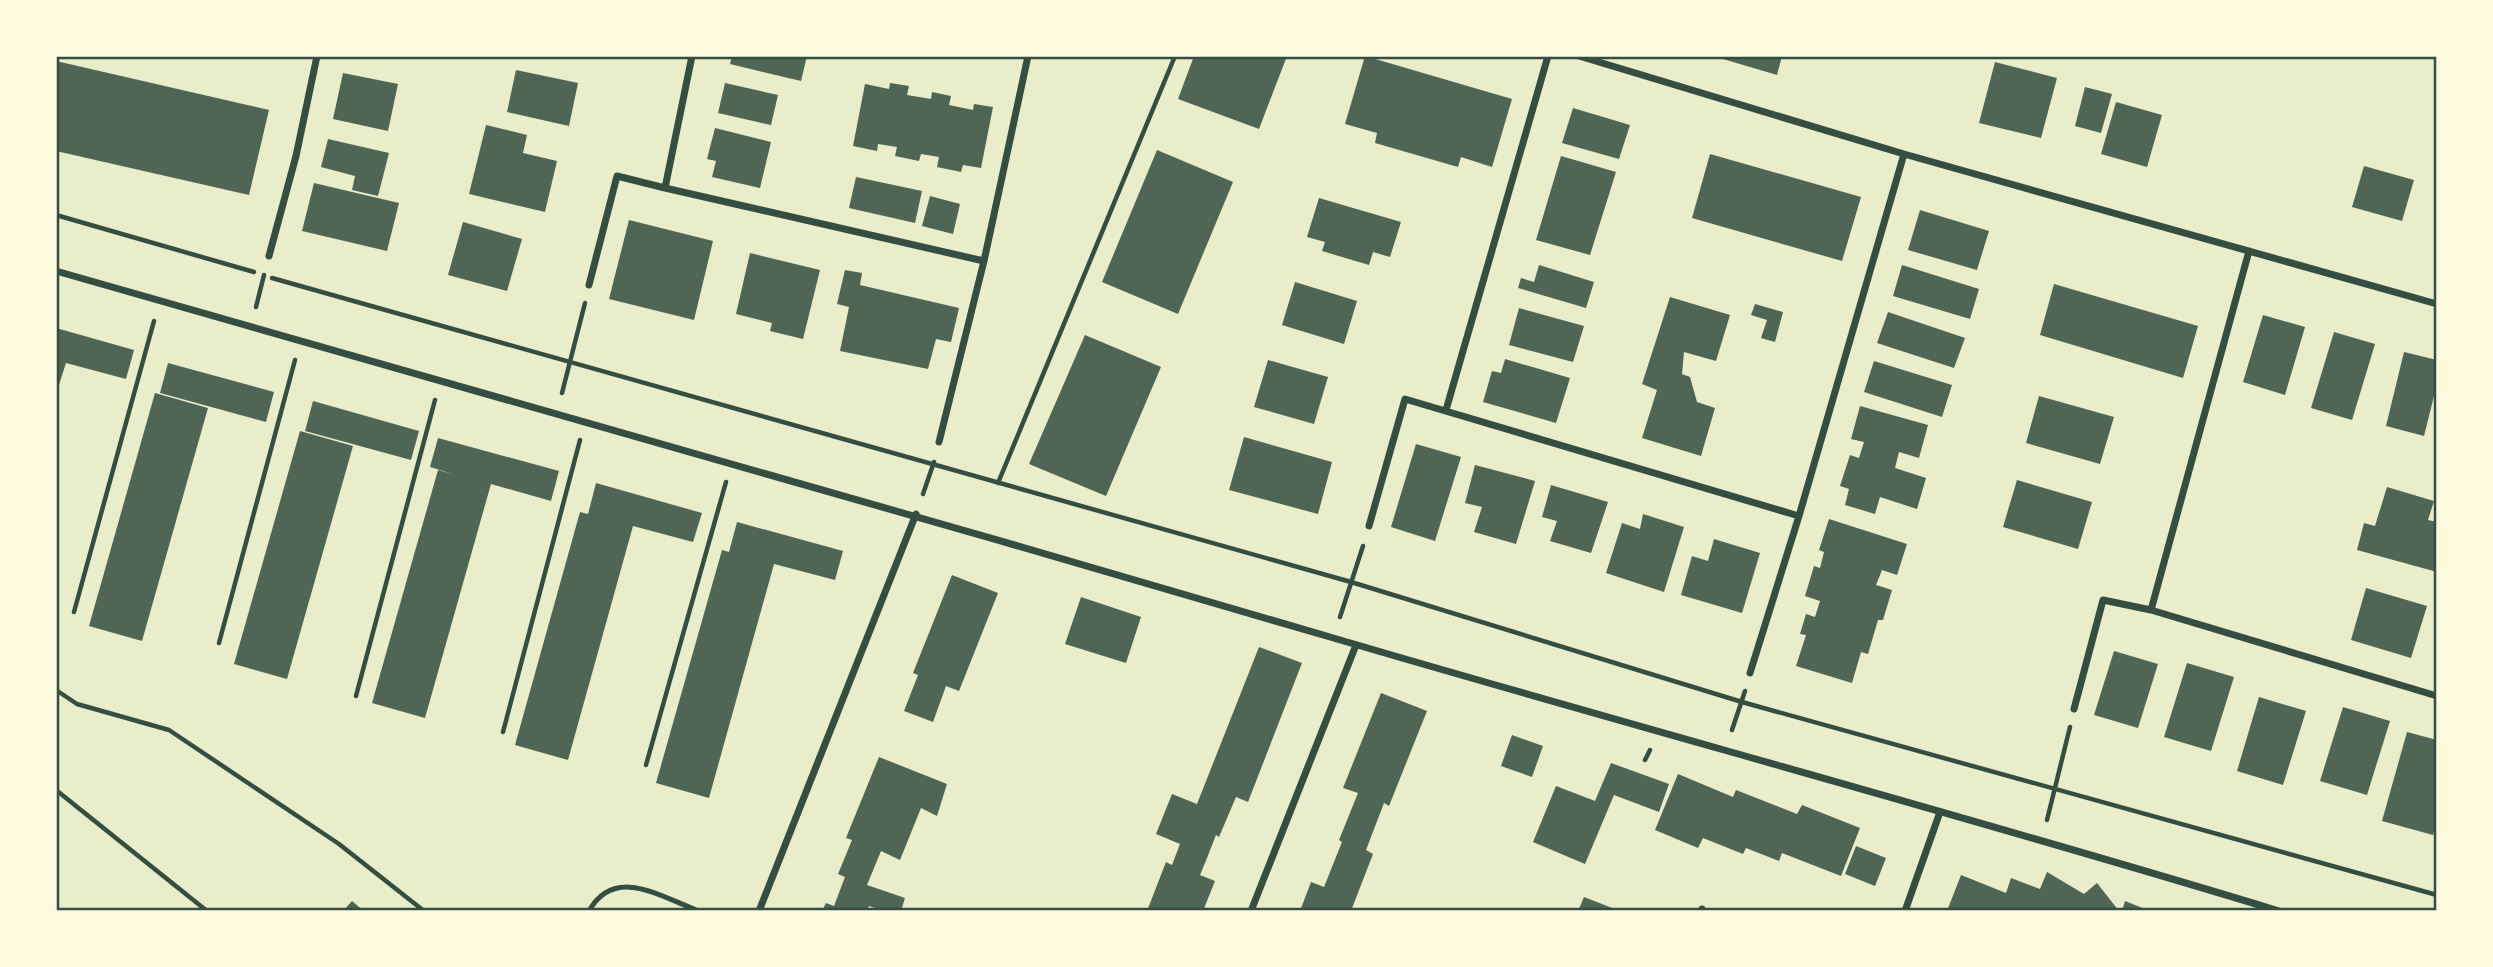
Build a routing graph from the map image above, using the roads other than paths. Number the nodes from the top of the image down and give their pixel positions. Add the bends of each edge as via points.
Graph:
1 (317, 56) edge
2 (692, 56) edge
3 (1028, 56) edge
4 (1548, 56) edge
5 (1579, 56) edge
6 (1904, 154) junction
7 (665, 188) junction
8 (2249, 251) junction
9 (269, 256) road end
10 (984, 261) junction
11 (56, 271) edge
12 (589, 285) road end
13 (2437, 304) edge
14 (1446, 410) junction
15 (939, 442) dead end
16 (916, 514) junction
17 (1799, 516) junction
18 (1369, 526) road end
19 (2151, 610) junction
20 (1356, 645) junction
21 (1750, 673) road end
22 (2437, 696) edge
23 (2074, 709) road end
24 (1940, 812) junction
25 (589, 911) edge
26 (699, 911) edge
27 (760, 911) edge
28 (1251, 911) edge
29 (1905, 911) edge
30 (2279, 911) edge

1 - 9 street
2 - 7 street
3 - 10 street
4 - 14 street
5 - 6 street
6 - 8 street
6 - 17 street
7 - 10 street
7 - 12 street via 617,176
8 - 13 street
8 - 19 street
10 - 15 street
11 - 16 street
14 - 17 street
14 - 18 street via 1405,399
16 - 20 street
16 - 27 street
17 - 21 street
19 - 22 street
19 - 23 street via 2103,600
20 - 24 street
20 - 28 street
24 - 29 street
24 - 30 street
25 - 26 lane via 604,892 623,886

